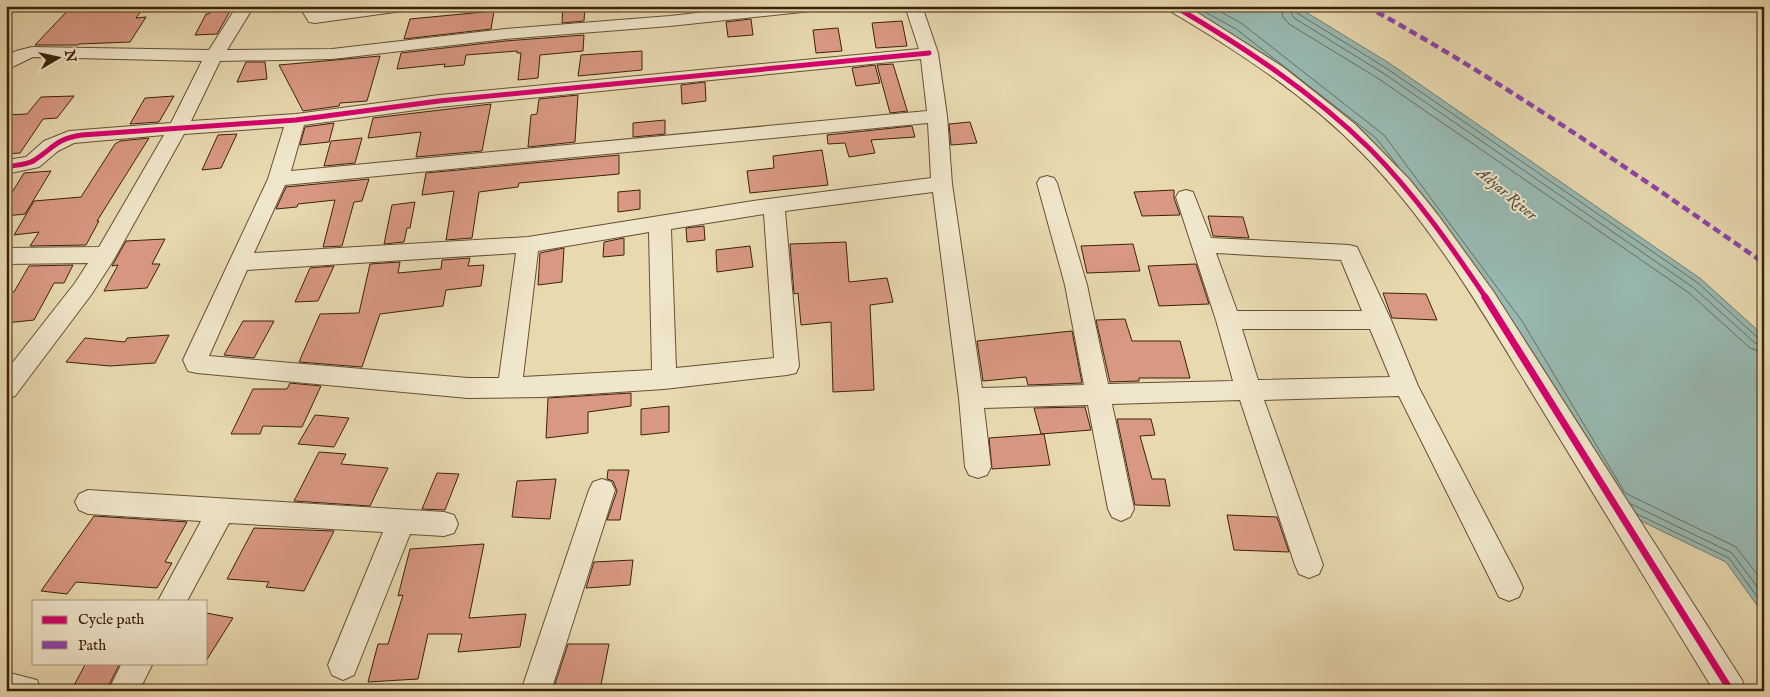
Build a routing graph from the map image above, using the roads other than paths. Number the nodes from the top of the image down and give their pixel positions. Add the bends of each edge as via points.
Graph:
1 (246, 6) edge
2 (251, 6) edge
3 (307, 6) edge
4 (402, 6) edge
5 (811, 6) edge
6 (912, 6) edge
7 (1174, 6) edge
8 (929, 53) junction
9 (214, 56) junction
10 (6, 65) edge
11 (937, 116) junction
12 (296, 120) junction
13 (178, 128) junction
14 (6, 167) edge
15 (278, 179) junction
16 (1047, 183) dead end
17 (942, 184) junction
18 (1186, 197) dead end
19 (774, 205) junction
20 (660, 223) junction
21 (528, 245) junction
22 (1203, 245) junction
23 (105, 254) junction
24 (6, 256) edge
25 (241, 262) junction
26 (1228, 320) junction
27 (1379, 320) junction
28 (664, 380) junction
29 (1406, 386) junction
30 (510, 387) junction
31 (6, 389) edge
32 (1248, 389) junction
33 (1098, 395) junction
34 (971, 398) junction
35 (978, 466) dead end
36 (602, 490) dead end
37 (88, 502) dead end
38 (1121, 509) dead end
39 (221, 511) junction
40 (401, 522) junction
41 (444, 524) dead end
42 (1309, 564) dead end
43 (1509, 588) dead end
44 (173, 600) edge
45 (137, 664) edge
46 (343, 664) dead end
47 (6, 687) edge
48 (26, 691) edge
49 (123, 691) edge
50 (536, 691) edge
51 (1731, 691) edge

1 - 2 street
1 - 9 street
3 - 4 street via 315,18
5 - 9 street via 505,34 332,54
6 - 8 street
7 - 51 street via 1247,49 1300,88 1370,150 1408,191 1484,297
8 - 11 street
8 - 12 street via 439,101
9 - 10 street via 32,52
9 - 13 street
11 - 15 street
11 - 17 street
12 - 13 street
12 - 15 street
13 - 14 street via 69,137 51,146 32,162
13 - 23 street
15 - 25 street
16 - 33 street via 1076,285
17 - 19 street
17 - 34 street
18 - 22 street
19 - 20 street
19 - 28 street via 787,366
20 - 21 street
20 - 28 street
21 - 25 street
21 - 30 street
22 - 26 street
22 - 27 street via 1349,253
23 - 24 street
23 - 31 street via 83,289
25 - 30 street via 204,337 196,364 468,388
26 - 27 street
26 - 32 street
27 - 29 street
28 - 30 street
29 - 32 street
29 - 43 street
32 - 33 street
32 - 42 street
33 - 34 street
33 - 38 street
34 - 35 street
36 - 50 street
37 - 39 street
39 - 40 street
39 - 44 street
40 - 41 street
40 - 46 street
45 - 49 street
47 - 48 street

